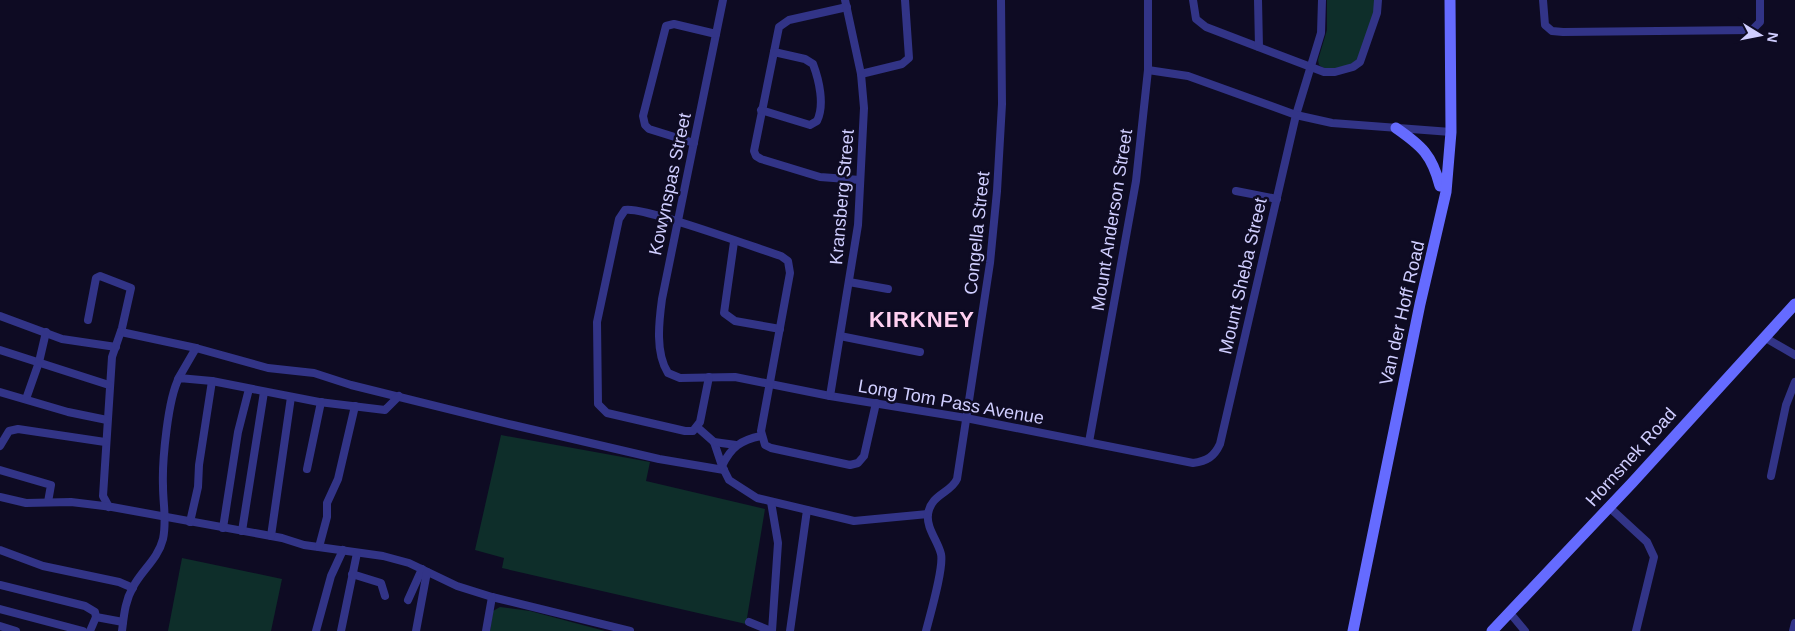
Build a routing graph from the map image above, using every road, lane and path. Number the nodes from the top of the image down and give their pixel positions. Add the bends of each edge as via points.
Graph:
1 (723, 0) edge
2 (905, 0) edge
3 (1001, 0) edge
4 (1148, 0) edge
5 (1193, 0) edge
6 (1258, 0) edge
7 (1322, 0) edge
8 (1378, 0) edge
9 (1445, 0) edge
10 (1450, 0) edge
11 (1543, 0) edge
12 (1760, 0) edge
13 (846, 4) edge
14 (716, 34) junction
15 (1258, 47) junction
16 (774, 52) junction
17 (1310, 68) junction
18 (1148, 70) junction
19 (861, 74) junction
20 (761, 110) junction
21 (1296, 115) junction
22 (1396, 128) junction
23 (1449, 132) junction
24 (694, 143) junction
25 (860, 180) junction
26 (1440, 186) junction
27 (1236, 191) dead end
28 (1277, 199) junction
29 (677, 222) junction
30 (734, 242) junction
31 (849, 282) junction
32 (888, 289) dead end
33 (1795, 304) edge
34 (0, 316) edge
35 (88, 320) dead end
36 (780, 329) junction
37 (46, 332) junction
38 (121, 332) junction
39 (840, 336) junction
40 (1764, 337) junction
41 (116, 347) junction
42 (196, 348) junction
43 (0, 350) edge
44 (920, 352) dead end
45 (1795, 355) edge
46 (39, 362) junction
47 (668, 373) joint
48 (709, 377) junction
49 (178, 379) junction
50 (212, 381) junction
51 (1795, 382) edge
52 (770, 384) junction
53 (109, 385) junction
54 (248, 389) junction
55 (0, 392) edge
56 (264, 392) junction
57 (399, 396) junction
58 (830, 396) junction
59 (291, 397) junction
60 (26, 400) junction
61 (321, 402) junction
62 (876, 403) junction
63 (355, 406) junction
64 (966, 418) junction
65 (107, 420) junction
66 (697, 427) junction
67 (761, 436) junction
68 (105, 442) junction
69 (714, 442) junction
70 (1089, 442) junction
71 (1220, 444) joint
72 (736, 445) junction
73 (0, 446) edge
74 (723, 468) junction
75 (307, 469) dead end
76 (0, 470) edge
77 (1771, 476) dead end
78 (0, 498) edge
79 (48, 502) junction
80 (771, 502) junction
81 (109, 507) junction
82 (1609, 507) junction
83 (807, 510) junction
84 (928, 514) junction
85 (166, 519) junction
86 (190, 522) junction
87 (223, 528) junction
88 (242, 531) junction
89 (270, 536) junction
90 (319, 547) junction
91 (0, 550) edge
92 (343, 550) junction
93 (357, 553) junction
94 (424, 570) junction
95 (352, 574) junction
96 (0, 585) edge
97 (132, 588) junction
98 (385, 596) dead end
99 (492, 597) junction
100 (408, 600) dead end
101 (0, 609) edge
102 (1510, 612) junction
103 (96, 617) junction
104 (123, 622) junction
105 (749, 622) dead end
106 (1795, 623) edge
107 (0, 626) edge
108 (16, 631) edge
109 (83, 631) edge
110 (90, 631) edge
111 (122, 631) edge
112 (316, 631) edge
113 (341, 631) edge
114 (416, 631) edge
115 (486, 631) edge
116 (630, 631) edge
117 (772, 631) edge
118 (790, 631) edge
119 (926, 631) edge
120 (1348, 631) edge
121 (1353, 631) edge
122 (1492, 631) edge
123 (1525, 631) edge
124 (1636, 631) edge
125 (1793, 631) edge

1 - 14 street, Kowynspas Street
2 - 19 street via 909,58 902,64
3 - 64 street, Congella Street via 1000,162 990,263
4 - 18 street, Mount Anderson Street
5 - 15 street via 1199,23
6 - 15 street
7 - 17 street, Mount Sheba Street via 1321,33
8 - 17 street via 1378,13 1360,62 1335,72
9 - 23 main road, Van der Hoff Road
10 - 23 main road, Van der Hoff Road
11 - 12 street via 1545,25 1552,31 1563,32 1752,30 1760,22
13 - 16 street via 783,23 779,27
13 - 19 street, Kransberg Street
14 - 24 street, Kowynspas Street
14 - 24 street via 674,24 666,26 643,116 649,128
15 - 17 street
16 - 20 street
16 - 20 street via 813,64 820,113 817,121 810,125
17 - 21 street, Mount Sheba Street
18 - 21 street via 1188,76
18 - 70 street, Mount Anderson Street via 1136,181
19 - 25 street, Kransberg Street via 864,96
20 - 25 street via 754,147 756,156 815,176
21 - 22 street via 1332,123
21 - 28 street, Mount Sheba Street
22 - 23 street
22 - 26 main road via 1426,152
23 - 26 main road, Van der Hoff Road
23 - 121 main road, Van der Hoff Road via 1449,167 1441,218 1420,304
24 - 29 street, Kowynspas Street
25 - 31 street, Kransberg Street via 858,225
26 - 120 main road, Van der Hoff Road
27 - 28 street
28 - 71 street, Mount Sheba Street
29 - 30 street
29 - 47 street, Kowynspas Street via 660,314 662,359
29 - 66 street via 631,209 621,214 596,322 597,400 607,413 685,431 693,431
30 - 36 street via 781,256 790,264
30 - 36 street via 724,313 735,321
31 - 32 street
31 - 39 street, Kransberg Street
33 - 40 main road, Hornsnek Road
34 - 37 street
35 - 38 street via 96,278 100,276 131,288
36 - 52 street
37 - 41 street via 62,338
37 - 46 street
38 - 41 street
38 - 42 street
39 - 44 street
39 - 58 street, Kransberg Street
40 - 45 street
40 - 82 main road, Hornsnek Road
41 - 53 street
42 - 49 street
42 - 57 street via 268,368 314,373
43 - 46 street
46 - 53 street
46 - 60 street
47 - 48 street, Long Tom Pass Avenue via 680,378
48 - 52 street, Long Tom Pass Avenue
48 - 66 street
49 - 50 street via 180,376
49 - 85 street via 165,442 162,485
50 - 54 street
50 - 86 street via 198,487
51 - 77 street via 1786,405
52 - 58 street, Long Tom Pass Avenue
52 - 67 street
53 - 65 street
54 - 56 street
54 - 87 street
55 - 60 street
56 - 59 street
56 - 88 street
57 - 63 street via 385,410
57 - 74 street via 659,459
58 - 62 street, Long Tom Pass Avenue
59 - 61 street
59 - 89 street
60 - 65 street
61 - 63 street
61 - 75 street
62 - 64 street, Long Tom Pass Avenue
62 - 67 street via 864,456 855,464 771,448 765,445
63 - 90 street via 338,479 327,503 327,517
64 - 70 street, Long Tom Pass Avenue
64 - 84 street, Congella Street via 955,485 938,496
65 - 68 street
66 - 69 street
67 - 72 street
68 - 73 street via 18,429 8,431
68 - 81 street via 103,496
69 - 72 street
69 - 74 street
70 - 71 street, Long Tom Pass Avenue via 1193,463 1205,462
72 - 74 street
74 - 80 street via 730,480 748,494
76 - 79 street via 51,485
78 - 79 street
79 - 81 street
80 - 83 street
80 - 117 street via 778,542
81 - 85 street
82 - 102 main road, Hornsnek Road
82 - 124 street via 1647,542 1654,557
83 - 84 street via 854,521
83 - 118 street
84 - 119 street via 941,560
85 - 86 street
85 - 97 street via 157,554
86 - 87 street
87 - 88 street
88 - 89 street
89 - 90 street
90 - 92 street
91 - 97 street via 43,566 96,576
92 - 93 street
92 - 112 street via 329,583
93 - 94 street via 383,556
93 - 95 street
94 - 99 street via 457,586
94 - 100 street
94 - 114 street
95 - 98 street via 381,583
95 - 113 street
96 - 103 street via 85,606 95,612
97 - 104 street
99 - 115 street
99 - 116 street
101 - 109 street
102 - 122 main road, Hornsnek Road
102 - 123 street
103 - 104 street
103 - 110 street
104 - 111 street
105 - 117 street
106 - 125 street
107 - 108 street

